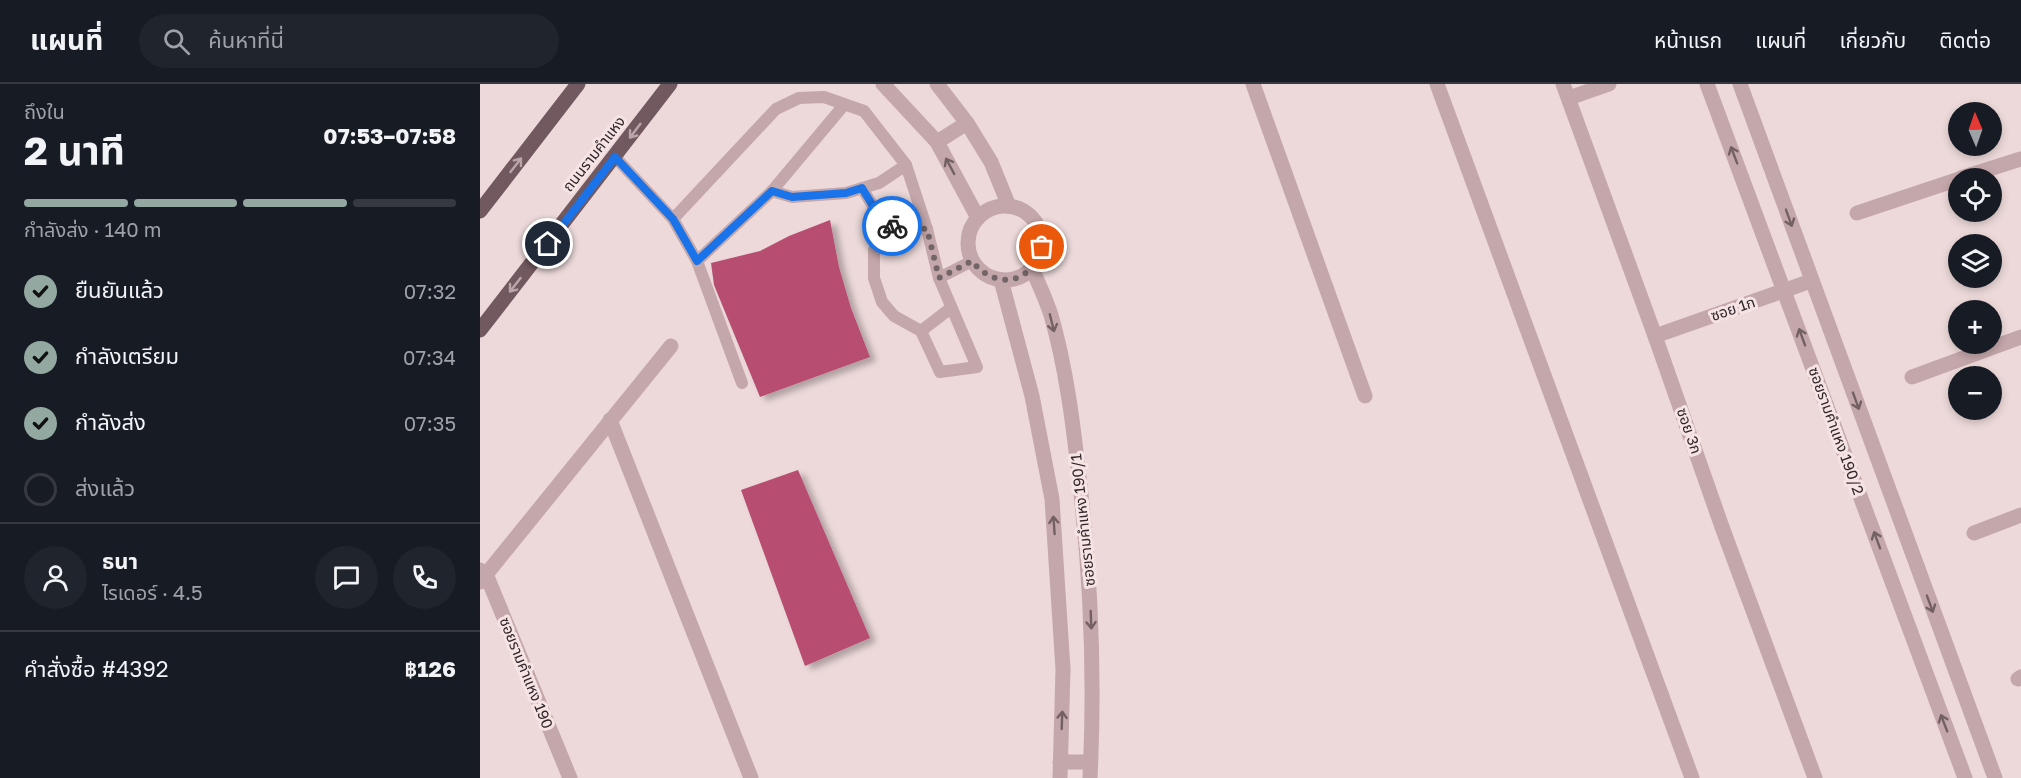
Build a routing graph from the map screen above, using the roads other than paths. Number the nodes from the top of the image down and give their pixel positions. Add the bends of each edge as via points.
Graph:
1 (578, 84) edge
2 (670, 84) edge
3 (883, 84) edge
4 (937, 84) edge
5 (1253, 84) edge
6 (1437, 84) edge
7 (1609, 84) edge
8 (1707, 84) edge
9 (1740, 84) edge
10 (1566, 91) edge
11 (844, 105) junction
12 (967, 123) junction
13 (937, 142) junction
14 (615, 157) junction
15 (2021, 159) edge
16 (906, 165) junction
17 (1994, 168) edge
18 (1948, 183) edge
19 (862, 188) junction
20 (772, 191) junction
21 (1009, 206) junction
22 (480, 211) edge
23 (1857, 213) dead end
24 (978, 218) junction
25 (673, 219) junction
26 (885, 226) junction
27 (927, 229) junction
28 (697, 261) junction
29 (972, 261) junction
30 (1032, 268) junction
31 (939, 278) junction
32 (1001, 280) junction
33 (1811, 281) junction
34 (1785, 290) junction
35 (951, 308) junction
36 (480, 330) edge
37 (921, 331) junction
38 (1655, 336) junction
39 (2021, 338) edge
40 (671, 346) dead end
41 (1912, 377) dead end
42 (742, 383) dead end
43 (1365, 396) dead end
44 (610, 420) junction
45 (2021, 515) edge
46 (1974, 533) dead end
47 (482, 575) edge
48 (1060, 762) junction
49 (1090, 762) junction
50 (570, 778) edge
51 (751, 778) edge
52 (1060, 778) edge
53 (1090, 778) edge
54 (1692, 778) edge
55 (1815, 778) edge
56 (1965, 778) edge
57 (1995, 778) edge

22 -> 1 main road
2 -> 14 main road, ถนนรามคำแหง
3 - 13 street
4 - 12 street
5 - 43 street
6 - 54 street
7 - 10 street
34 -> 8 street, ซอยรามคำแหง 190/2
9 -> 33 street, ซอยรามคำแหง 190/2
10 - 38 street, ซอย 3ก
11 - 16 lane via 864,111
11 - 20 lane
11 - 25 lane via 824,97 799,98 776,109
12 - 13 street
12 - 21 street via 991,162
24 -> 13 street
14 - 25 lane
14 -> 36 main road, ถนนรามคำแหง
15 - 17 street
16 - 19 lane via 879,183
16 - 27 lane
18 - 23 street
19 - 20 lane via 792,197
19 - 26 lane
20 - 28 lane
21 - 24 street via 997,207
21 - 30 street via 1030,216 1042,236 1039,258
24 - 29 street via 968,239
25 - 28 lane
26 - 27 lane
26 - 37 lane via 874,250 874,278 882,302 894,316
27 - 31 lane
28 - 42 lane
29 - 31 lane
29 - 32 street via 989,277
30 - 32 street via 1023,275
30 -> 49 street, ซอยรามคำแหง 190/1 via 1051,314 1062,363 1088,548 1093,664
31 - 35 lane
48 -> 32 street, ซอยรามคำแหง 190/1 via 1063,669 1052,499 1032,396
33 - 34 street, ซอย 1ก
33 -> 57 street, ซอยรามคำแหง 190/2
34 - 38 street, ซอย 1ก
56 -> 34 street, ซอยรามคำแหง 190/2
35 - 37 lane
35 - 37 lane via 977,367 940,372
38 - 55 street, ซอย 3ก
39 - 41 street
40 - 44 street
44 - 47 street
44 - 51 street
45 - 46 street
47 - 50 street, ซอยรามคำแหง 190
48 - 49 street
48 - 52 street, ซอยรามคำแหง 190/1
49 - 53 street, ซอยรามคำแหง 190/1

